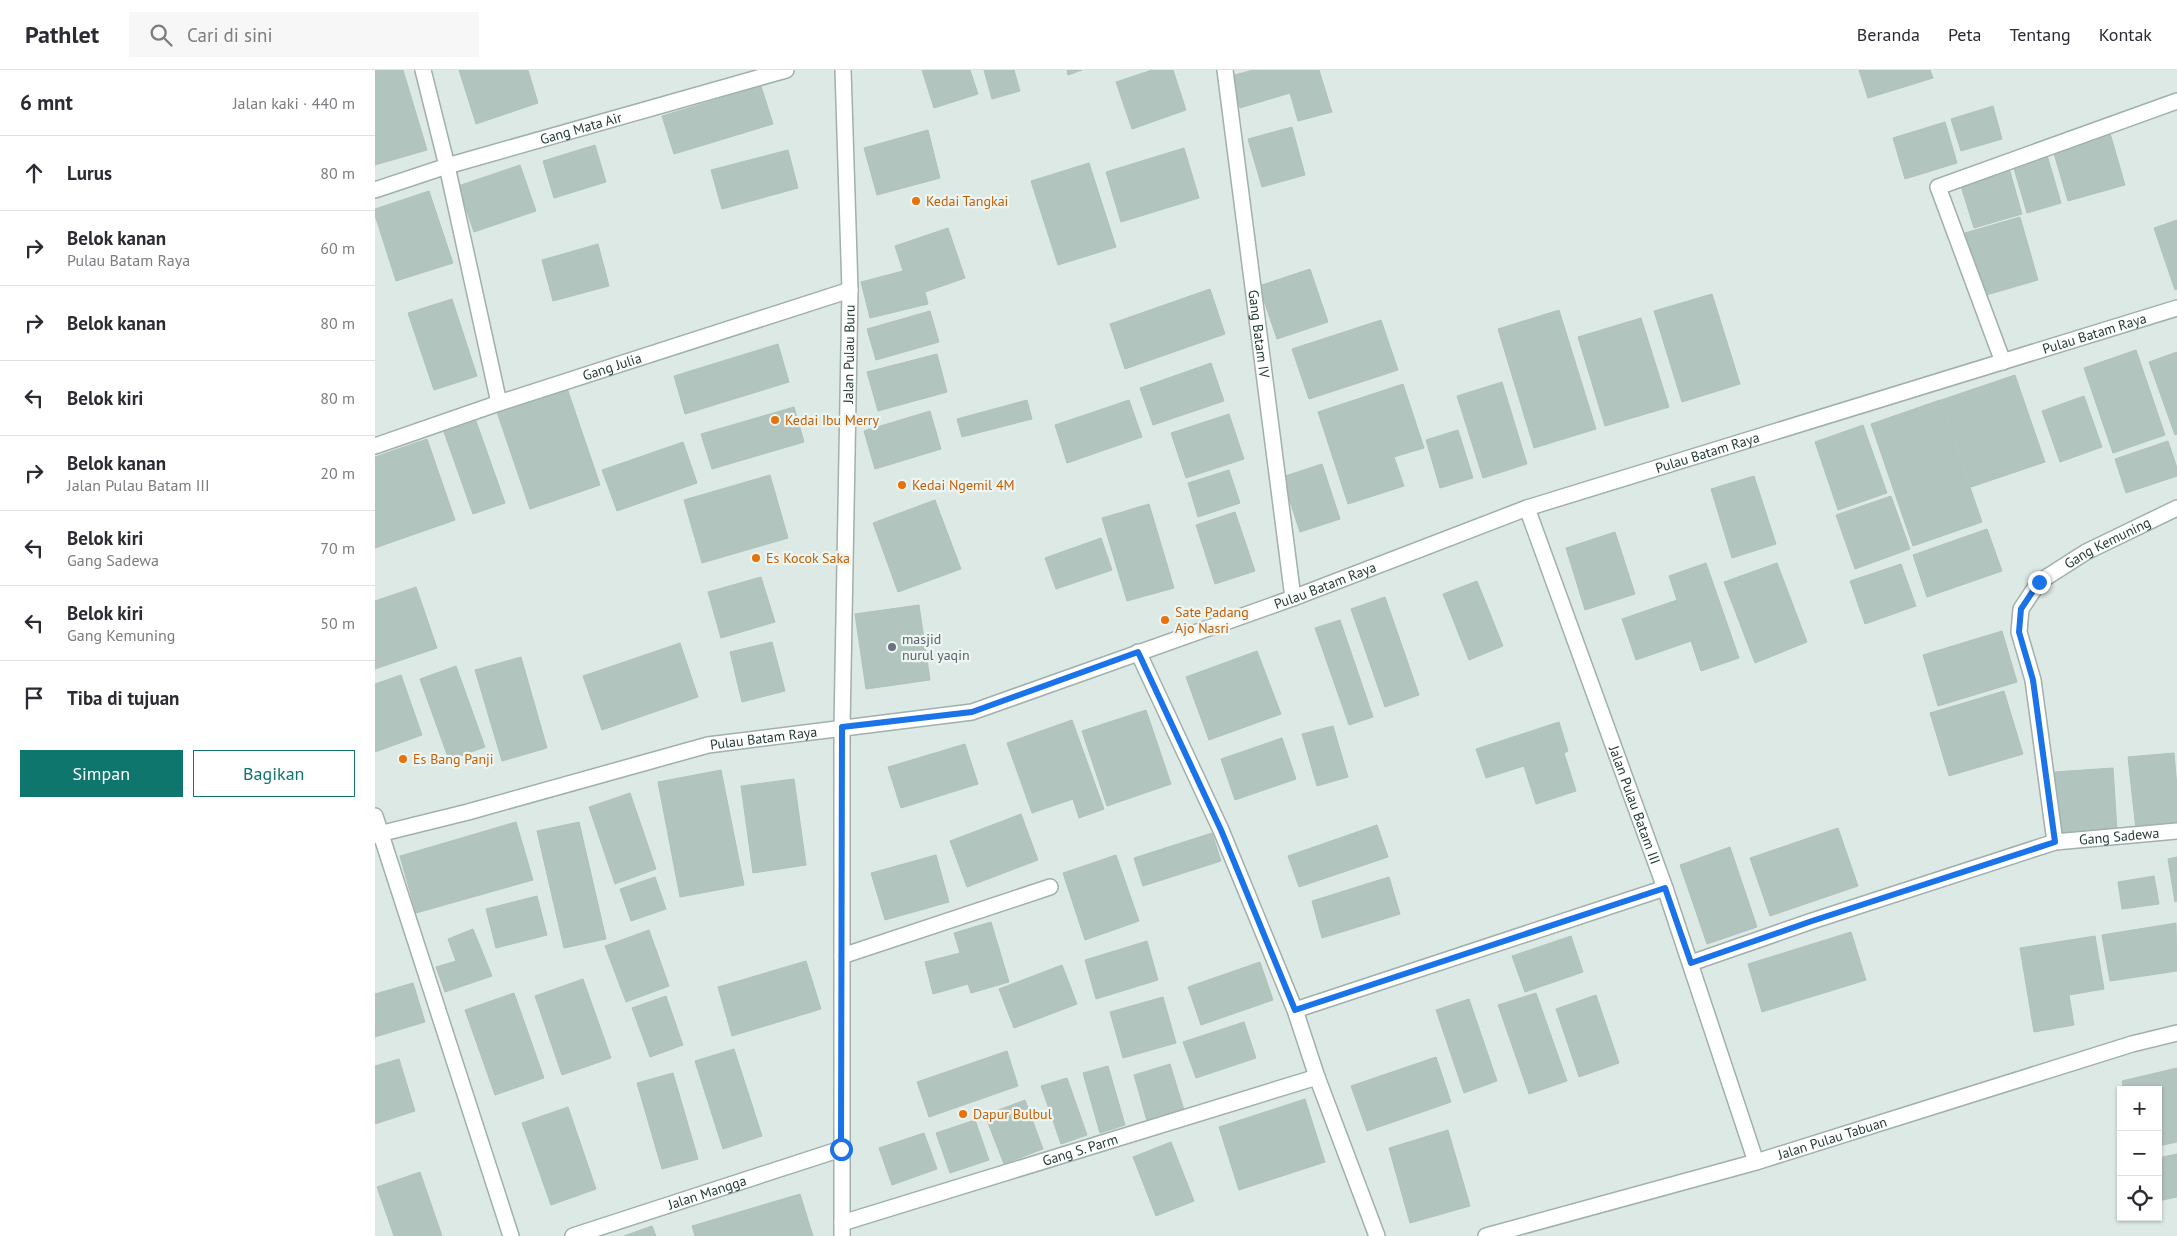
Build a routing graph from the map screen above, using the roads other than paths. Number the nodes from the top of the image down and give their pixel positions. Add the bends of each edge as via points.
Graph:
1 (423, 70) edge
2 (787, 70) edge
3 (843, 70) edge
4 (1225, 70) edge
5 (2177, 101) edge
6 (447, 166) junction
7 (375, 190) edge
8 (850, 290) junction
9 (2177, 308) edge
10 (2003, 362) junction
11 (499, 403) junction
12 (375, 446) edge
13 (1527, 508) junction
14 (2177, 508) edge
15 (1293, 598) junction
16 (1138, 652) junction
17 (842, 727) junction
18 (375, 816) edge
19 (2177, 831) edge
20 (377, 834) edge
21 (2055, 842) junction
22 (1050, 887) dead end
23 (1665, 888) junction
24 (841, 956) junction
25 (1691, 963) junction
26 (1295, 1010) junction
27 (2177, 1033) edge
28 (1317, 1076) junction
29 (841, 1149) junction
30 (1756, 1162) junction
31 (842, 1229) edge
32 (511, 1236) edge
33 (573, 1236) edge
34 (1377, 1236) edge
35 (1486, 1236) edge

1 - 6 street
2 - 6 street, Gang Mata Air
3 - 8 street, Jalan Pulau Buru
4 - 15 street, Gang Batam IV
5 - 10 street via 1938,188
6 - 7 street, Gang Mata Air
6 - 11 street
8 - 11 street, Gang Julia
8 - 17 street, Jalan Pulau Buru
9 - 10 street, Pulau Batam Raya
10 - 13 street, Pulau Batam Raya
11 - 12 street, Gang Julia
13 - 15 street, Pulau Batam Raya
13 - 23 street, Jalan Pulau Batam III
14 - 21 street, Gang Kemuning via 2078,557 2039,582 2021,609 2019,632 2033,680
15 - 16 street, Pulau Batam Raya
16 - 17 street, Pulau Batam Raya via 972,712
16 - 26 street via 1221,830
17 - 20 street, Pulau Batam Raya via 708,745
17 - 24 street, Jalan Pulau Buru
18 - 20 street
19 - 21 street, Gang Sadewa
20 - 32 street
21 - 25 street, Gang Sadewa
22 - 24 street
23 - 25 street, Jalan Pulau Batam III
23 - 26 street
24 - 29 street, Jalan Pulau Buru
25 - 30 street, Jalan Pulau Batam III
26 - 28 street
27 - 30 street, Jalan Pulau Tabuan via 2132,1044
28 - 31 street, Gang S. Parm
28 - 34 street
29 - 31 street, Jalan Pulau Buru
29 - 33 street, Jalan Mangga
30 - 35 street, Jalan Pulau Tabuan

